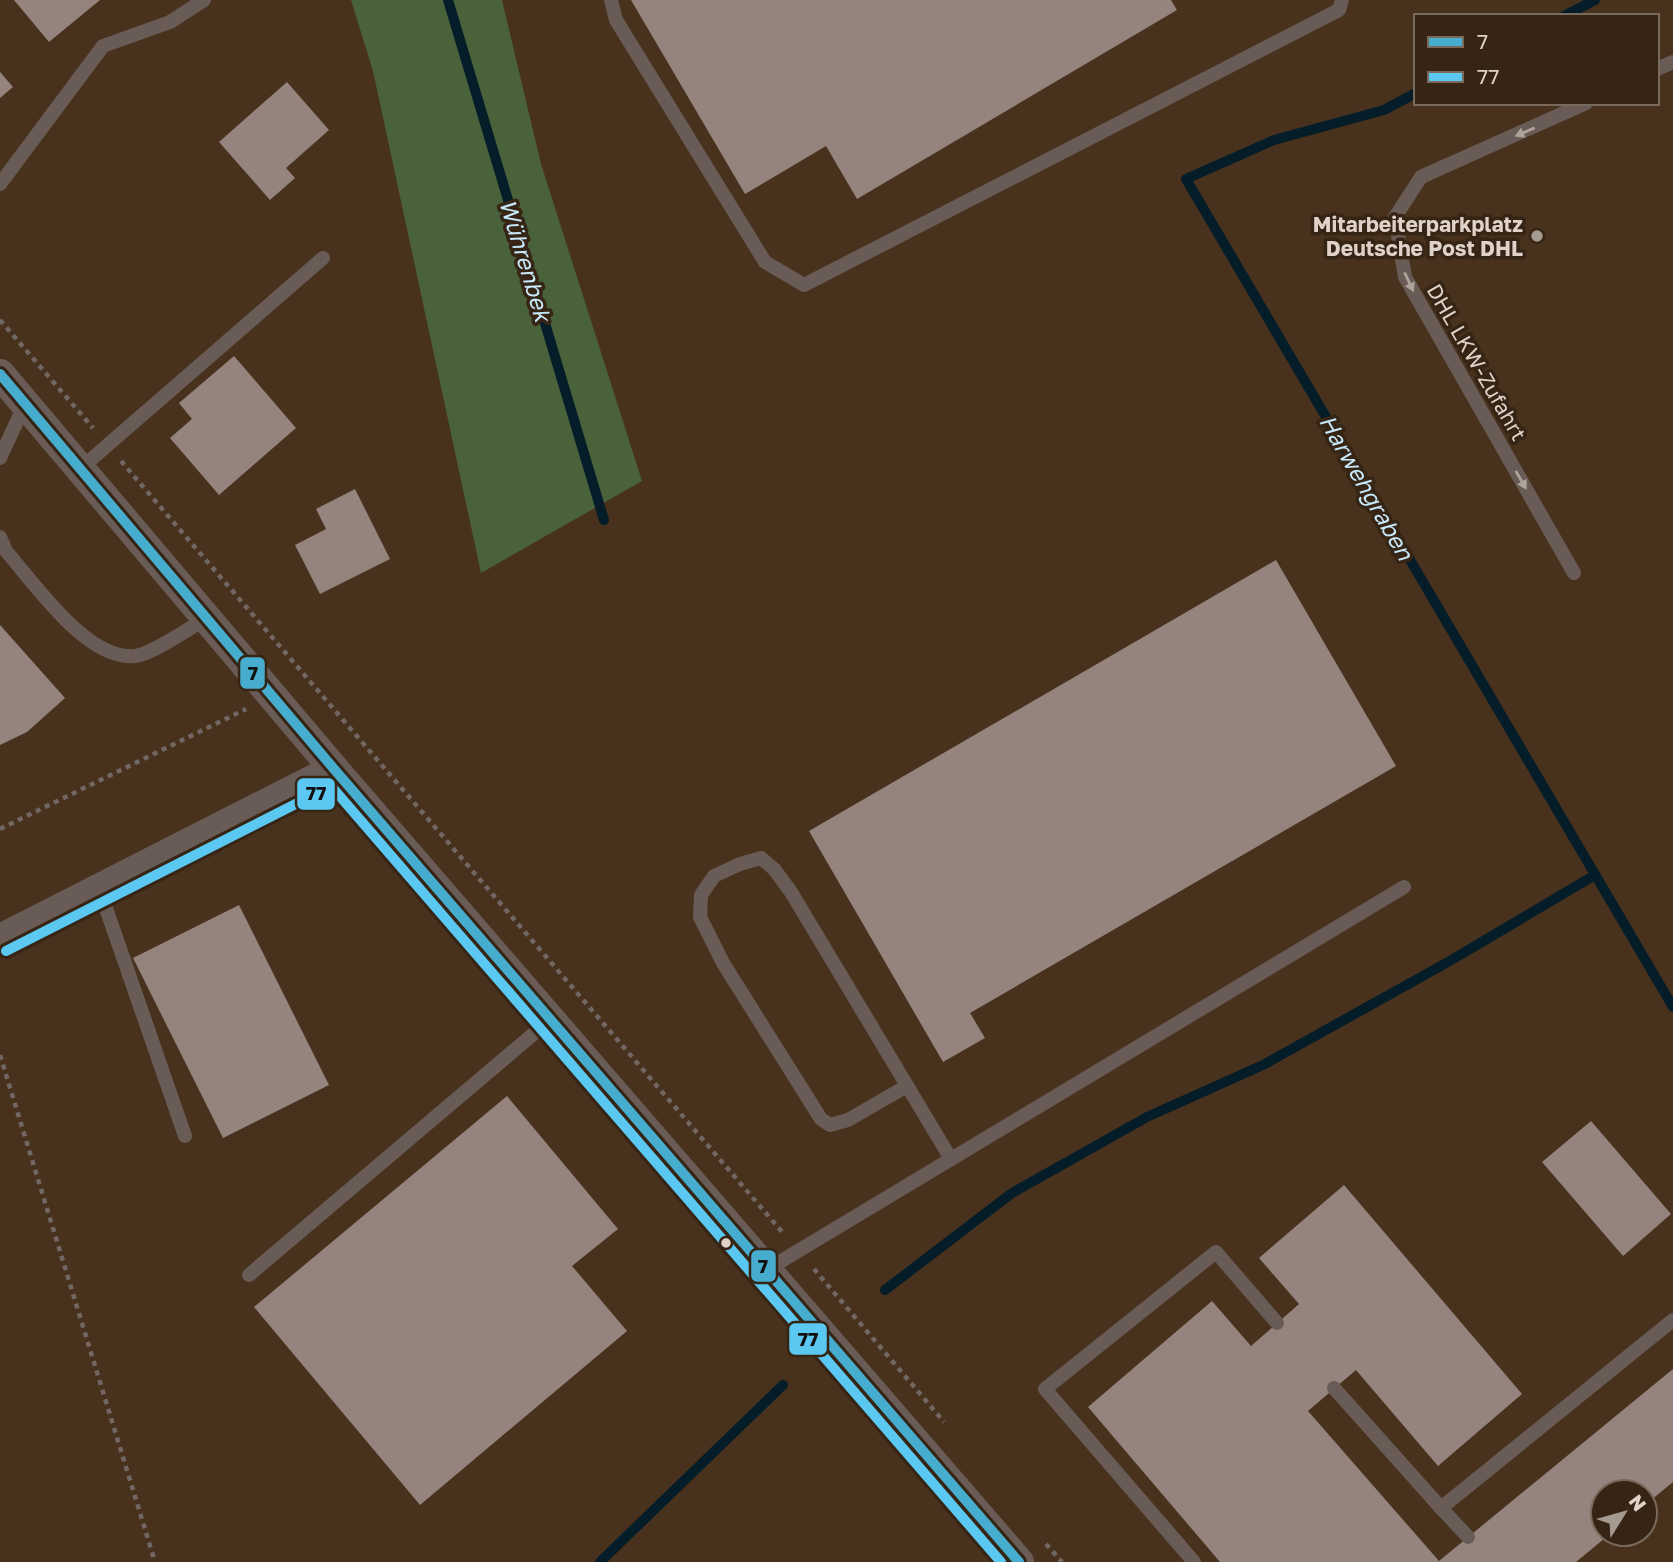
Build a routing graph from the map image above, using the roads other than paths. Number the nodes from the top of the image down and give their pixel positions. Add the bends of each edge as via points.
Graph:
1 (204, 0) edge
2 (611, 0) edge
3 (1342, 0) edge
4 (1582, 105) edge
5 (0, 184) edge
6 (323, 258) dead end
7 (0, 374) edge
8 (25, 404) junction
9 (0, 458) edge
10 (80, 469) junction
11 (0, 537) edge
12 (1574, 573) dead end
13 (206, 618) junction
14 (334, 769) junction
15 (1404, 887) dead end
16 (99, 888) junction
17 (0, 939) edge
18 (551, 1019) junction
19 (907, 1086) junction
20 (185, 1136) dead end
21 (951, 1159) junction
22 (768, 1269) junction
23 (249, 1275) dead end
24 (1673, 1320) edge
25 (1277, 1323) dead end
26 (1334, 1388) dead end
27 (1441, 1508) junction
28 (1468, 1538) dead end
29 (1019, 1562) edge
30 (1194, 1562) edge

1 - 5 lane via 170,22 103,47
2 - 3 lane via 616,20 765,262 804,285 1339,10
4 -> 12 lane, DHL LKW-Zufahrt via 1421,177 1395,217 1405,277
6 - 10 lane
7 - 8 street
8 - 9 lane
8 - 10 street
10 - 13 street
11 - 13 lane via 6,551 80,634 108,652 136,656
13 - 14 street
14 - 16 street
14 - 18 street
15 - 21 lane
16 - 17 street
16 - 20 lane
18 - 22 street
18 - 23 lane
19 - 19 lane via 774,869 761,859 714,876 701,895 700,917 723,963 821,1119 830,1125 848,1120
19 - 21 lane
21 - 22 lane
22 - 29 street
24 - 27 lane
25 - 30 lane via 1216,1252 1045,1390
26 - 27 lane
27 - 28 lane

